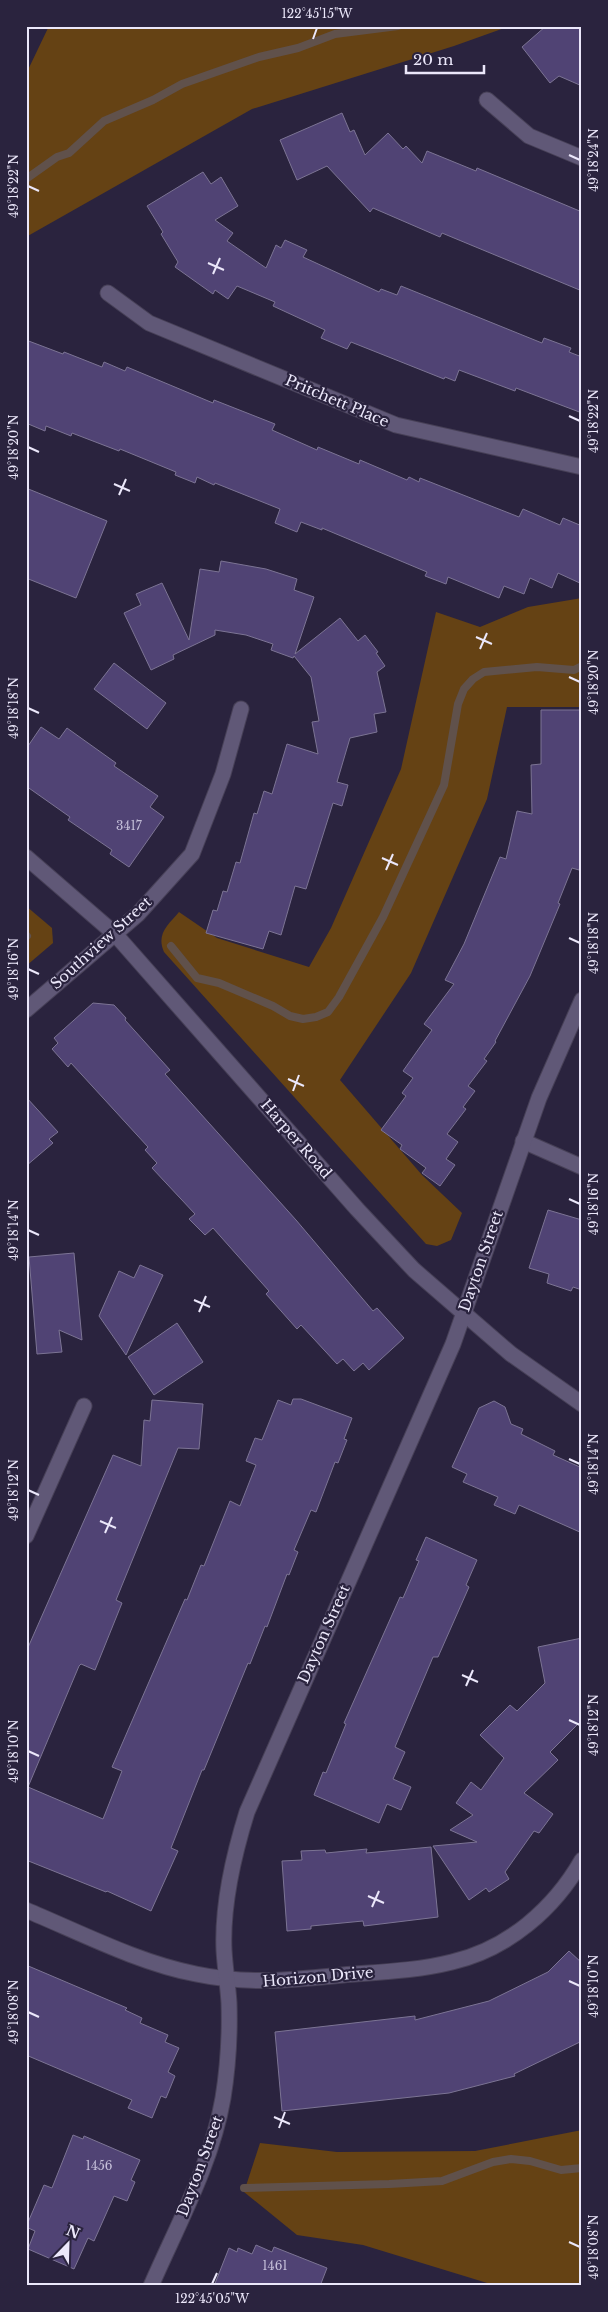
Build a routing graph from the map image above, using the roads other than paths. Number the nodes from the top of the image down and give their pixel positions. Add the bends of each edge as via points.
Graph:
1 (487, 100) dead end
2 (582, 158) edge
3 (108, 292) dead end
4 (582, 467) edge
5 (241, 709) dead end
6 (26, 857) edge
7 (115, 934) junction
8 (582, 1000) edge
9 (26, 1010) edge
10 (523, 1142) junction
11 (582, 1167) edge
12 (463, 1314) junction
13 (582, 1404) edge
14 (84, 1406) dead end
15 (26, 1536) edge
16 (582, 1860) edge
17 (26, 1910) edge
18 (227, 1979) junction
19 (151, 2286) edge

1 - 2 street via 529,136
3 - 4 street, Pritchett Place via 148,323 396,425
5 - 7 street, Southview Street via 223,774 192,854 138,914
6 - 7 street, Harper Road
7 - 9 street, Southview Street
7 - 12 street, Harper Road via 380,1234
8 - 10 street, Dayton Street
10 - 11 street
10 - 12 street, Dayton Street
12 - 13 street, Harper Road
12 - 18 street, Dayton Street via 453,1344 247,1812 234,1853 227,1894 224,1950
14 - 15 street
16 - 18 street, Horizon Drive via 542,1913 515,1934 468,1958 414,1969 266,1982
17 - 18 street, Horizon Drive via 156,1963
18 - 19 street, Dayton Street via 229,2024 226,2076 219,2118 196,2183

